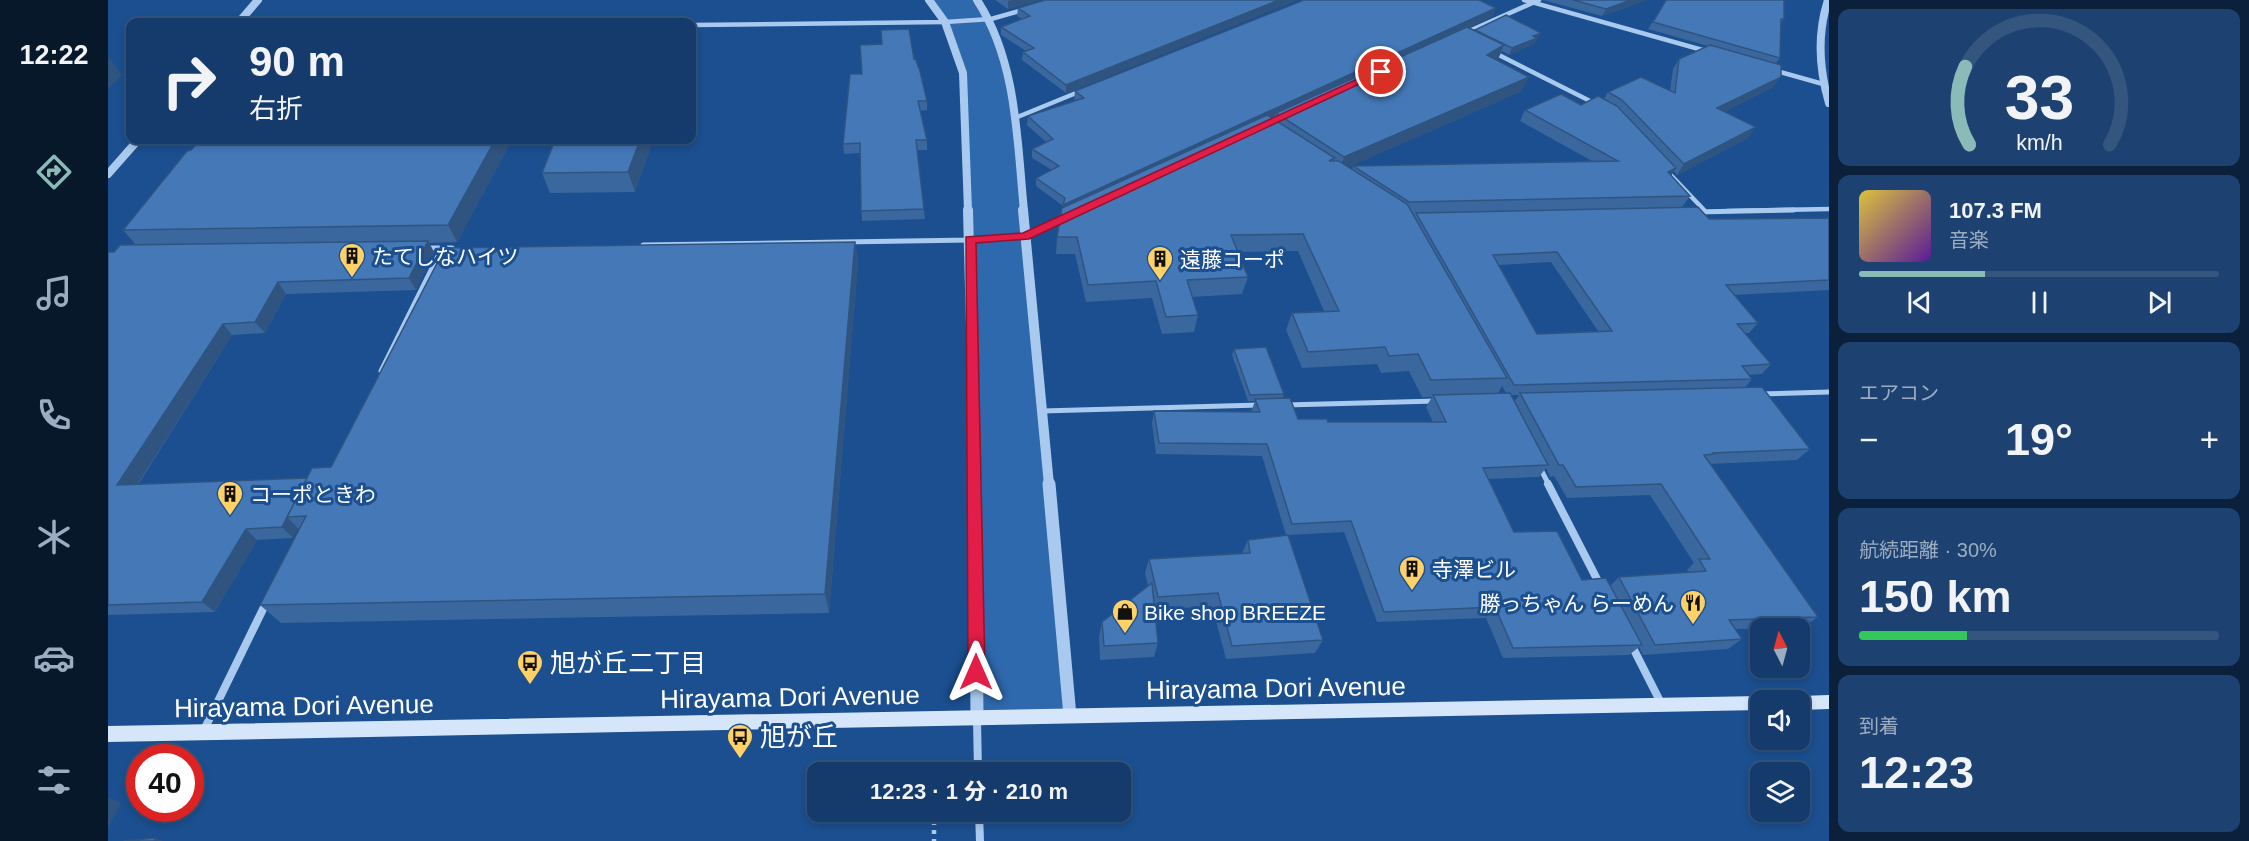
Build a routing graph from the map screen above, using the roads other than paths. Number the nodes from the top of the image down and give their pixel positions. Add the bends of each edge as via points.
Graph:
1 (258, 0) edge
2 (929, 0) edge
3 (977, 0) edge
4 (1524, 0) edge
5 (1539, 0) edge
6 (1827, 0) edge
7 (1531, 3) junction
8 (1027, 9) edge
9 (242, 18) edge
10 (991, 19) junction
11 (945, 22) junction
12 (696, 25) edge
13 (1471, 40) edge
14 (1491, 51) edge
15 (1711, 53) edge
16 (1767, 68) edge
17 (1823, 84) junction
18 (1090, 87) edge
19 (1829, 102) edge
20 (1603, 108) edge
21 (1015, 118) junction
22 (134, 144) edge
23 (1659, 162) edge
24 (108, 174) edge
25 (1829, 209) edge
26 (1705, 211) junction
27 (1693, 212) edge
28 (1068, 216) edge
29 (1025, 236) junction
30 (970, 240) junction
31 (632, 245) edge
32 (418, 248) edge
33 (442, 248) junction
34 (454, 248) edge
35 (379, 376) edge
36 (1829, 392) edge
37 (1748, 394) edge
38 (1444, 400) edge
39 (1267, 405) edge
40 (1279, 405) edge
41 (1042, 411) junction
42 (1537, 462) edge
43 (1602, 589) edge
44 (267, 601) edge
45 (1630, 642) edge
46 (1829, 702) edge
47 (1750, 703) edge
48 (1810, 703) edge
49 (1663, 705) junction
50 (1070, 716) junction
51 (977, 717) junction
52 (203, 732) junction
53 (108, 734) edge
54 (978, 762) edge
55 (979, 822) edge
56 (980, 841) edge

1 - 9 street
2 - 11 street
3 - 10 street
4 - 7 street
5 - 7 street
6 - 17 street via 1821,17
7 - 13 street via 1461,35
7 - 15 street
8 - 10 street
10 - 11 street
10 - 21 street via 1005,61
11 - 12 street
11 - 30 street via 963,72
14 - 20 street
16 - 17 street
17 - 19 street
18 - 21 street
21 - 29 street
22 - 24 street
23 - 26 street
25 - 26 street
26 - 27 street
28 - 29 street
29 - 30 street
29 - 41 street
30 - 31 street
30 - 51 street
32 - 33 street
33 - 34 street
33 - 35 street
36 - 37 street
38 - 40 street
39 - 41 street
41 - 50 street
42 - 43 street
44 - 52 street
45 - 49 street
46 - 48 main road
47 - 49 main road, Hirayama Dori Avenue
49 - 50 main road, Hirayama Dori Avenue
50 - 51 main road, Hirayama Dori Avenue
51 - 52 main road, Hirayama Dori Avenue
51 - 54 street
52 - 53 main road, Hirayama Dori Avenue
55 - 56 street

